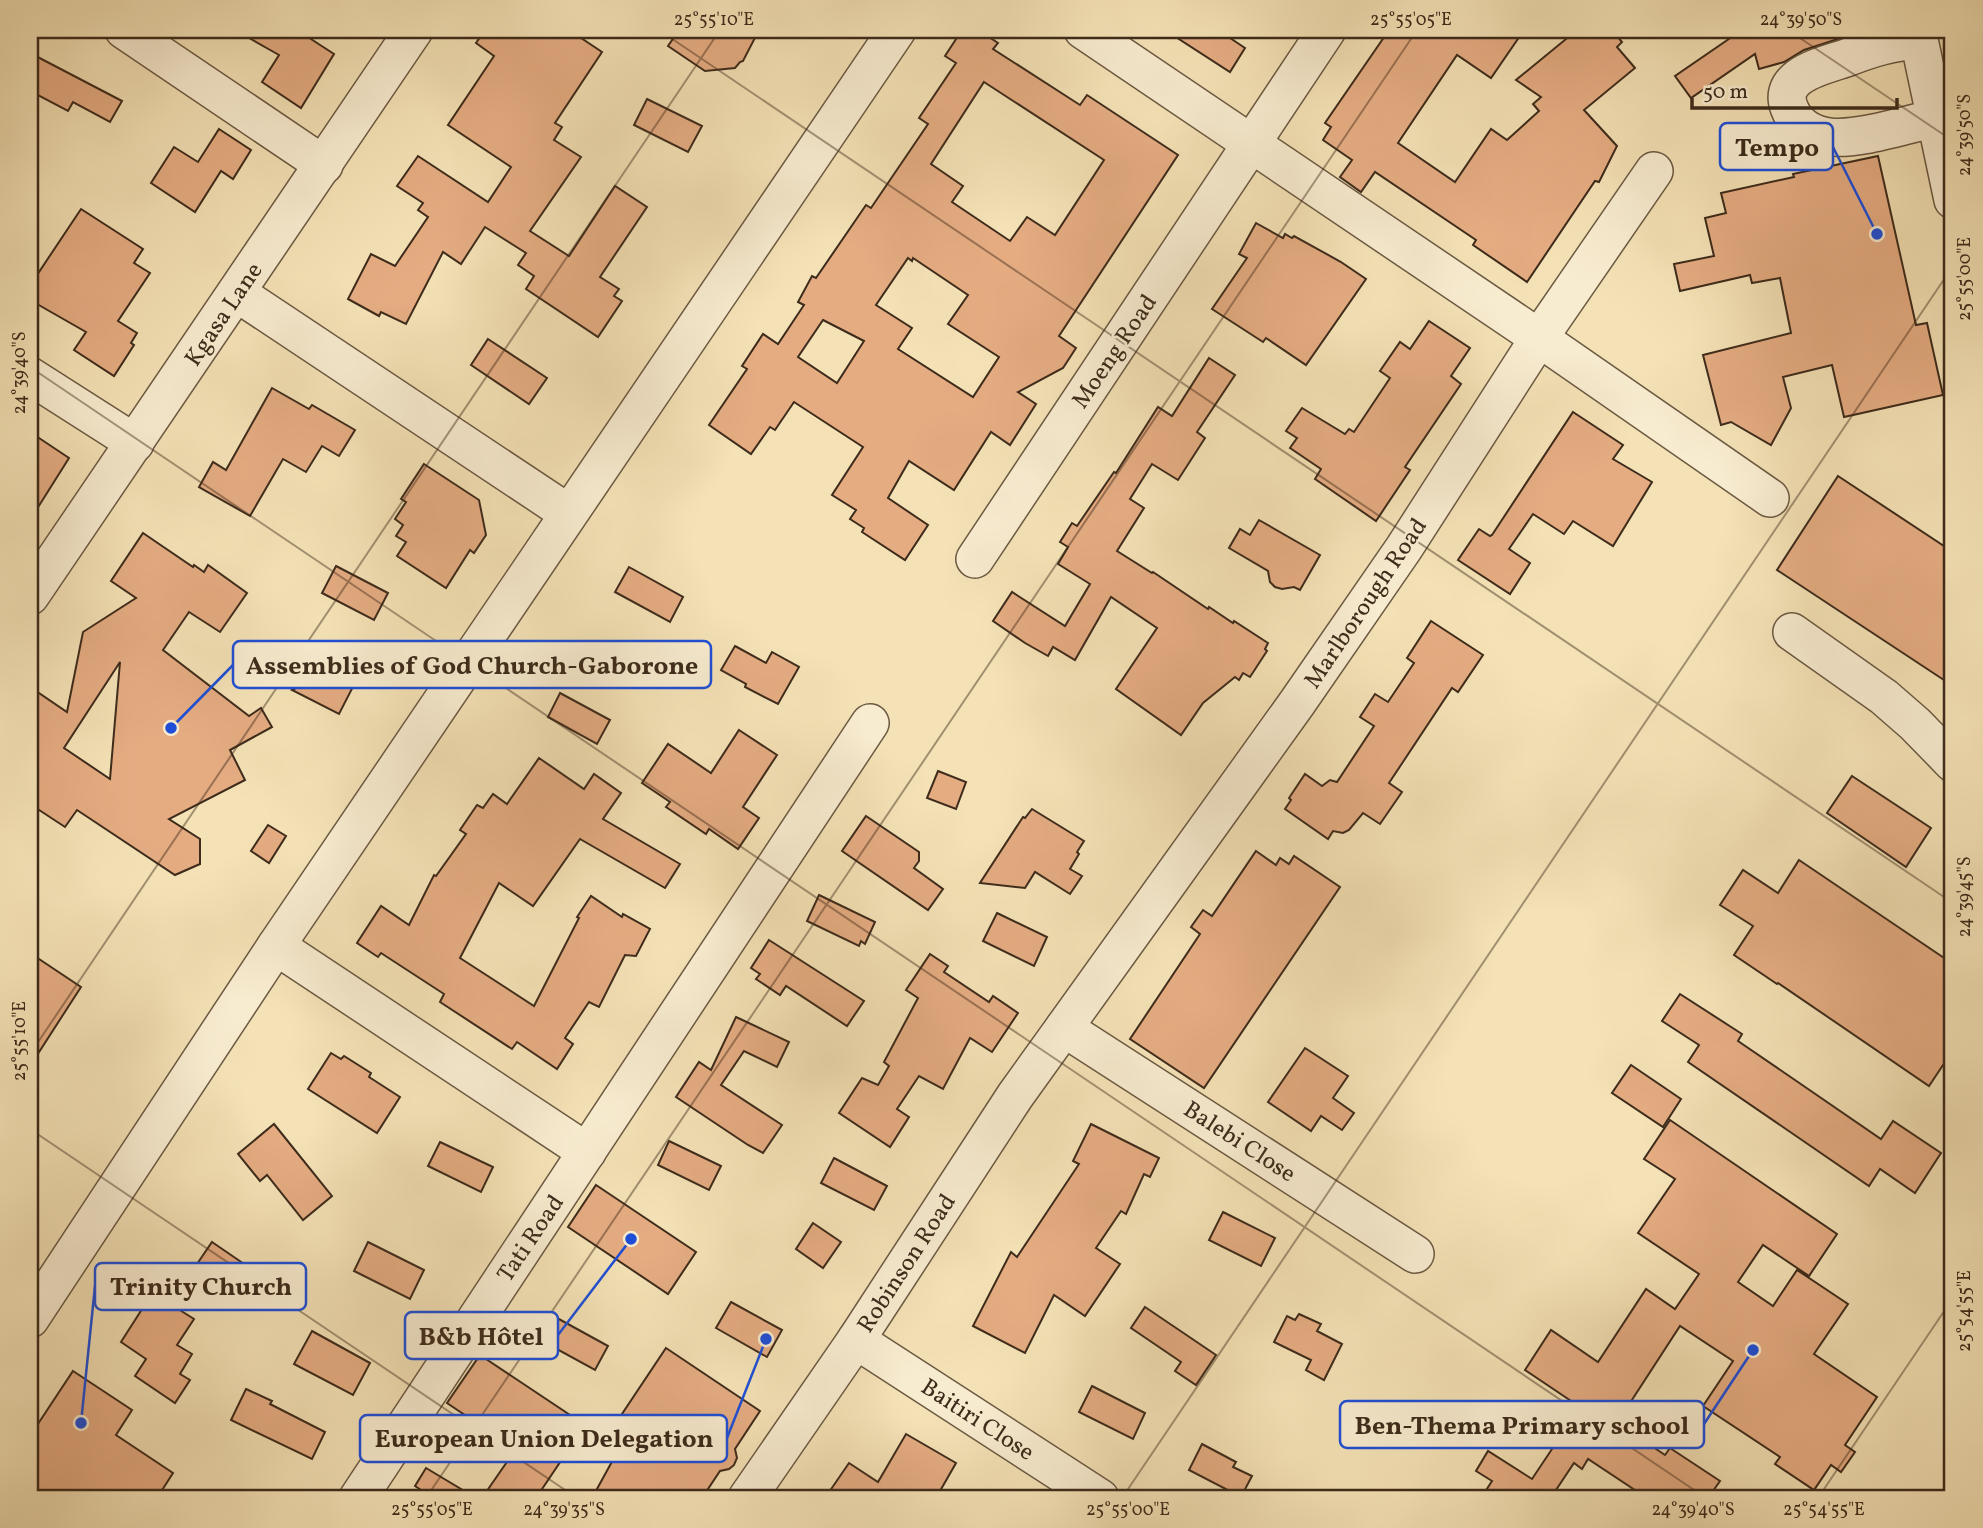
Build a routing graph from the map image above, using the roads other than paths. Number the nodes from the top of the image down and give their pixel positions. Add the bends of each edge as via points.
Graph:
1 (124, 30) edge
2 (414, 30) edge
3 (897, 30) edge
4 (1083, 30) edge
5 (1327, 30) edge
6 (1928, 44) edge
7 (1936, 118) junction
8 (1252, 142) junction
9 (324, 165) junction
10 (1654, 171) dead end
11 (1953, 200) edge
12 (237, 293) junction
13 (1539, 338) junction
14 (30, 376) edge
15 (135, 443) junction
16 (1770, 498) dead end
17 (568, 513) junction
18 (975, 559) dead end
19 (30, 596) edge
20 (1792, 632) dead end
21 (870, 723) dead end
22 (1953, 763) edge
23 (276, 946) junction
24 (1064, 1028) junction
25 (587, 1152) junction
26 (1415, 1254) dead end
27 (30, 1319) edge
28 (856, 1340) junction
29 (358, 1498) edge
30 (747, 1498) edge
31 (1100, 1498) edge

1 - 9 street
2 - 9 street, Kgasa Lane
3 - 17 street
4 - 8 street
5 - 8 street, Moeng Road
6 - 7 street
6 - 7 street via 1894,42 1822,65 1799,76 1787,98 1797,123 1809,132 1830,137
7 - 11 street
8 - 13 street
8 - 18 street, Moeng Road
9 - 12 street, Kgasa Lane
10 - 13 street, Marlborough Road
12 - 15 street, Kgasa Lane
12 - 17 street
13 - 16 street
13 - 24 street, Marlborough Road via 1404,548
14 - 15 street
15 - 19 street, Kgasa Lane
17 - 23 street
20 - 22 street via 1884,697
21 - 25 street, Tati Road
23 - 25 street
23 - 27 street
24 - 26 street, Balebi Close
24 - 28 street, Robinson Road
25 - 29 street, Tati Road
28 - 30 street, Robinson Road
28 - 31 street, Baitiri Close

